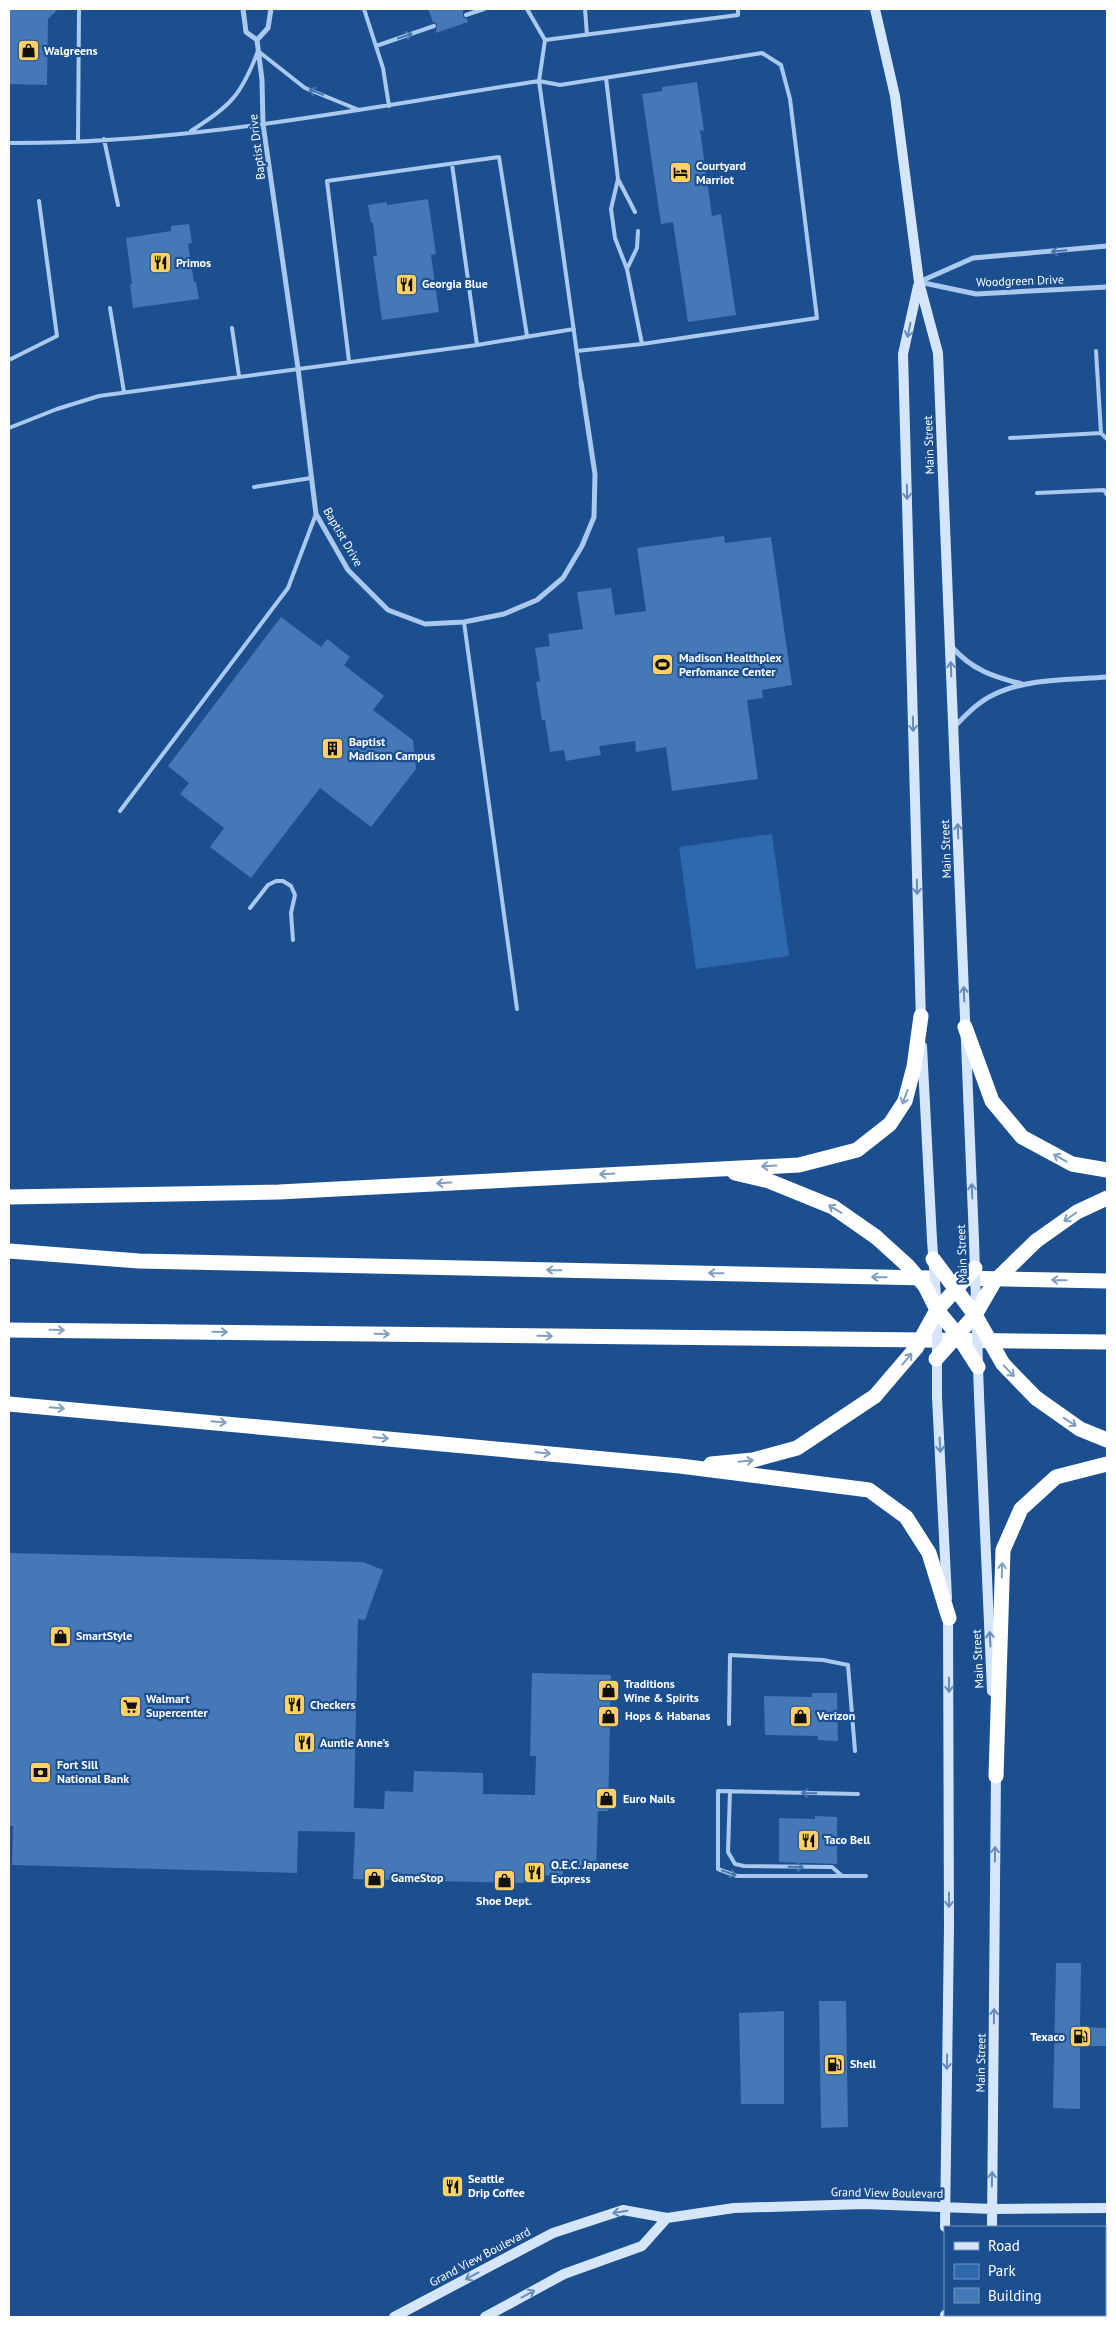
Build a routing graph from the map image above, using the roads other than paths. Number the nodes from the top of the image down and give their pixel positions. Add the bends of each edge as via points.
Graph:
1 (79, 9) edge
2 (243, 9) edge
3 (271, 9) edge
4 (364, 9) edge
5 (484, 9) edge
6 (527, 9) edge
7 (586, 9) edge
8 (738, 9) edge
9 (875, 9) edge
10 (466, 15) dead end
11 (434, 26) dead end
12 (587, 35) junction
13 (257, 40) junction
14 (545, 40) junction
15 (376, 46) junction
16 (258, 51) junction
17 (606, 78) junction
18 (539, 81) junction
19 (389, 106) junction
20 (361, 110) junction
21 (263, 124) junction
22 (188, 132) junction
23 (104, 139) junction
24 (78, 140) junction
25 (9, 143) edge
26 (452, 164) junction
27 (618, 180) junction
28 (39, 201) dead end
29 (118, 205) dead end
30 (635, 212) dead end
31 (638, 231) dead end
32 (1107, 246) edge
33 (627, 269) junction
34 (919, 282) junction
35 (1107, 287) edge
36 (110, 308) dead end
37 (232, 328) dead end
38 (574, 329) junction
39 (527, 336) junction
40 (642, 344) junction
41 (477, 345) junction
42 (577, 351) junction
43 (1096, 351) dead end
44 (9, 360) edge
45 (349, 361) junction
46 (298, 368) junction
47 (239, 376) junction
48 (581, 382) joint
49 (124, 392) junction
50 (9, 428) edge
51 (1101, 433) junction
52 (1010, 438) dead end
53 (1107, 439) edge
54 (311, 478) junction
55 (254, 487) dead end
56 (1037, 493) dead end
57 (1107, 495) edge
58 (316, 514) junction
59 (464, 622) junction
60 (950, 645) junction
61 (1107, 677) edge
62 (1022, 684) junction
63 (954, 727) junction
64 (120, 811) dead end
65 (250, 908) dead end
66 (293, 940) dead end
67 (517, 1009) dead end
68 (921, 1016) junction
69 (965, 1027) junction
70 (715, 1168) junction
71 (1107, 1170) edge
72 (9, 1197) edge
73 (1107, 1198) edge
74 (9, 1251) edge
75 (933, 1259) junction
76 (975, 1268) junction
77 (1107, 1281) edge
78 (956, 1291) junction
79 (937, 1310) junction
80 (975, 1315) junction
81 (9, 1330) edge
82 (957, 1334) junction
83 (1107, 1342) edge
84 (936, 1359) junction
85 (978, 1367) junction
86 (9, 1404) edge
87 (1107, 1440) edge
88 (1107, 1464) edge
89 (680, 1466) junction
90 (948, 1618) junction
91 (729, 1724) dead end
92 (855, 1751) dead end
93 (996, 1776) junction
94 (730, 1791) junction
95 (858, 1794) dead end
96 (842, 1876) junction
97 (866, 1876) dead end
98 (945, 2206) junction
99 (1107, 2208) edge
100 (992, 2209) junction
101 (668, 2218) junction
102 (945, 2226) edge
103 (992, 2226) edge
104 (394, 2317) edge
105 (485, 2317) edge

1 - 24 lane
2 - 13 street, Baptist Drive via 246,32
3 - 13 street via 268,28
4 - 15 lane
5 - 10 lane
6 - 14 lane
7 - 12 lane
8 - 12 lane via 738,15
9 - 34 main road, Main Street via 895,96
15 -> 11 lane
12 - 14 lane
13 - 16 street, Baptist Drive
14 - 18 lane
15 - 19 lane
20 -> 16 lane via 305,88
16 - 21 street, Baptist Drive
16 - 22 lane via 246,82 231,102
17 - 18 lane via 560,85
17 - 27 lane
17 - 40 lane via 762,53 781,65 790,98 803,191 816,318
18 - 19 lane
18 - 38 lane
19 - 20 lane
20 - 21 lane
21 - 22 lane
21 - 46 street, Baptist Drive
22 - 23 lane
23 - 24 lane
23 - 29 lane
24 - 25 lane
26 - 39 lane via 499,157
26 - 41 lane
26 - 45 lane via 327,181
27 - 30 lane
27 - 33 lane via 611,209 615,238
28 - 44 lane via 57,336
31 - 33 lane via 636,248
32 -> 34 street, Woodgreen Drive via 973,258
33 - 40 lane
34 - 35 street, Woodgreen Drive via 976,294
34 - 60 main road, Main Street via 938,353
34 -> 68 main road, Main Street via 904,354
36 - 49 lane
37 - 47 lane
38 - 39 lane
38 - 42 lane
39 - 41 lane
40 - 42 lane
41 - 45 lane
42 - 48 lane
43 - 51 lane
45 - 46 lane
46 - 47 lane
46 - 54 street, Baptist Drive
47 - 49 lane
48 - 59 street, Baptist Drive via 595,474 594,517 582,546 563,578 537,600 504,614
49 - 50 lane via 57,408
51 - 52 lane
51 - 53 lane
54 - 55 lane
54 - 58 street, Baptist Drive
56 - 57 lane via 1104,490
58 - 59 street, Baptist Drive via 348,570 388,610 425,624
58 - 64 lane via 288,588
59 - 67 lane
60 - 62 street via 977,670
63 -> 60 main road, Main Street
61 - 62 street
62 - 63 street via 992,695
69 -> 63 main road, Main Street
65 - 66 lane via 268,885 283,881 291,886 295,894 291,913
68 -> 70 highway via 914,1067 904,1101 890,1124 857,1150 800,1165
68 - 75 main road, Main Street, bridge
71 -> 69 highway via 1072,1164 1022,1138 992,1101
76 -> 69 main road, Main Street, bridge
70 -> 72 highway via 279,1192
79 -> 70 highway, bridge via 925,1286 908,1266 876,1237 833,1207 769,1181
73 -> 80 highway, bridge via 1077,1212 1036,1242 994,1282
77 -> 74 highway via 139,1261
75 - 78 highway, bridge
75 - 79 main road, Main Street, bridge
76 - 78 highway, bridge
76 - 80 main road, Main Street, bridge
78 - 79 highway, bridge
78 - 80 highway, bridge
79 - 82 highway, bridge
79 - 84 main road, Main Street, bridge
89 -> 79 highway, bridge via 753,1460 797,1448 875,1396 916,1348
80 - 82 highway, bridge
80 - 85 main road, Main Street, bridge
80 -> 87 highway, bridge via 1003,1364 1036,1398 1080,1429
81 -> 83 highway
82 - 84 highway, bridge
82 - 85 highway, bridge
84 -> 90 main road, Main Street, bridge
93 -> 85 main road, Main Street, bridge
86 -> 89 highway
93 -> 88 highway via 1003,1550 1021,1509 1056,1477
89 - 90 highway via 868,1490 911,1524 929,1553
90 -> 98 main road, Main Street via 949,1926
91 - 92 lane via 730,1655 823,1660 848,1665
100 -> 93 main road, Main Street
95 -> 94 lane
94 -> 96 lane via 728,1852 735,1864 832,1867
94 -> 96 lane via 718,1791 718,1869 737,1876
96 - 97 lane
98 - 100 main road, Grand View Boulevard
98 - 101 main road, Grand View Boulevard via 864,2204 734,2208
98 - 102 main road, Main Street
99 - 100 main road, Grand View Boulevard
100 - 103 main road, Main Street
101 -> 104 main road, Grand View Boulevard via 623,2210 553,2233
105 -> 101 main road via 564,2274 642,2246

